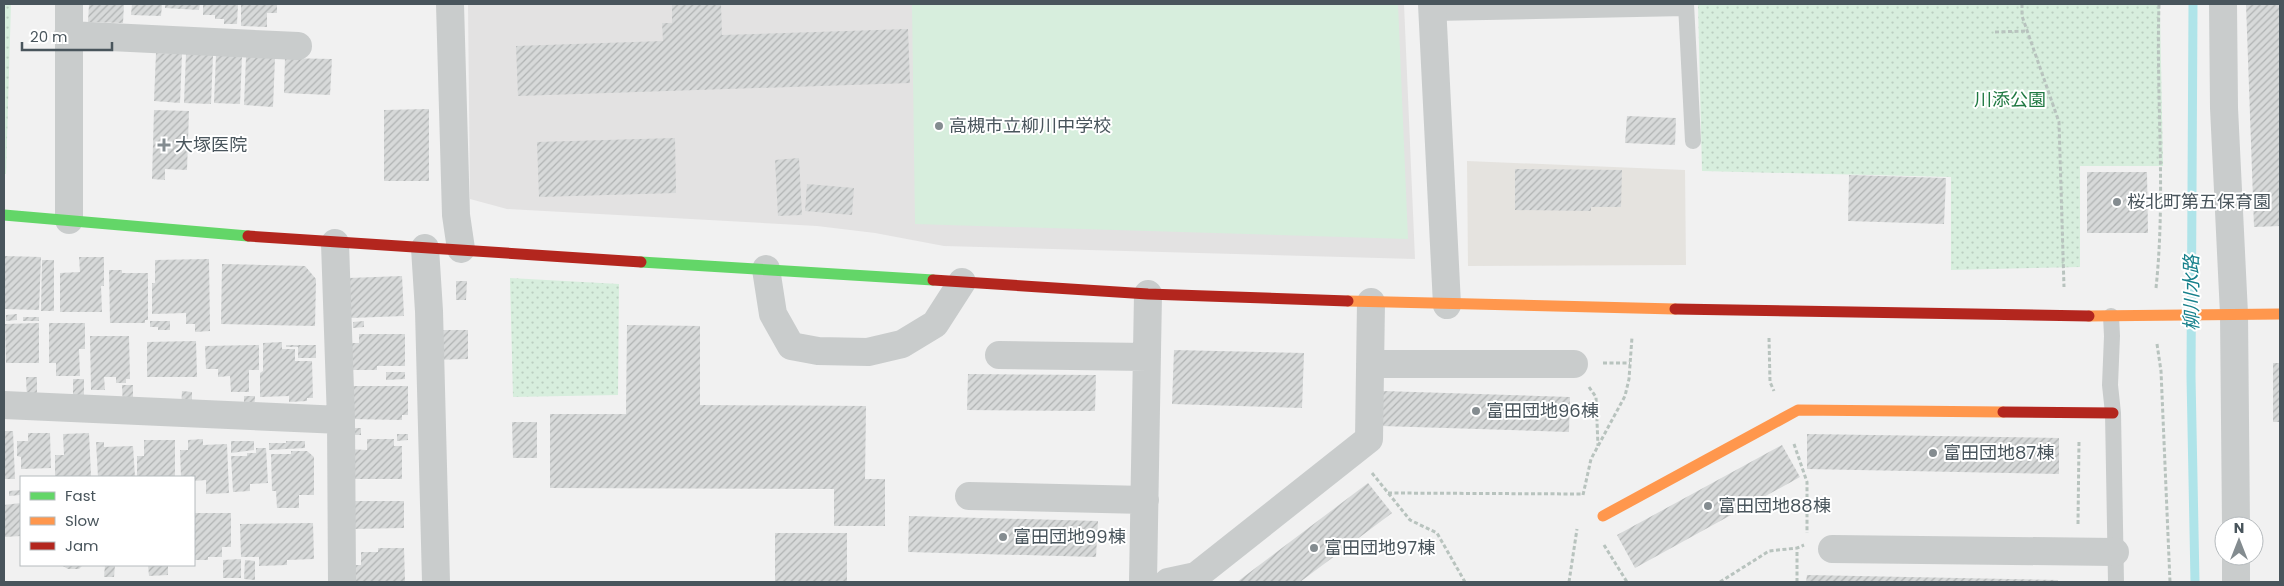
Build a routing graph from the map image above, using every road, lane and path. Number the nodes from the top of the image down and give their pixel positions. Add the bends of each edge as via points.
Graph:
1 (69, 4) edge
2 (450, 4) edge
3 (2022, 4) edge
4 (2160, 4) edge
5 (2223, 4) edge
6 (1686, 6) edge
7 (1432, 8) edge
8 (2027, 31) junction
9 (1995, 32) dead end
10 (68, 35) junction
11 (298, 46) dead end
12 (1693, 141) dead end
13 (4, 215) edge
14 (69, 220) junction
15 (335, 243) junction
16 (425, 248) junction
17 (461, 249) junction
18 (766, 269) junction
19 (962, 282) junction
20 (1148, 294) junction
21 (1371, 302) junction
22 (1446, 305) junction
23 (2228, 314) junction
24 (2280, 314) edge
25 (2158, 315) junction
26 (2066, 316) junction
27 (2111, 316) junction
28 (1633, 330) dead end
29 (1769, 331) dead end
30 (999, 355) dead end
31 (1147, 357) junction
32 (1630, 363) junction
33 (1370, 364) junction
34 (1574, 364) junction
35 (4, 405) edge
36 (2079, 412) junction
37 (2114, 413) junction
38 (1784, 417) junction
39 (341, 420) junction
40 (1598, 446) junction
41 (1354, 450) junction
42 (1388, 493) junction
43 (1583, 494) junction
44 (969, 496) dead end
45 (1145, 500) junction
46 (1582, 502) dead end
47 (1603, 516) dead end
48 (2236, 516) edge
49 (1577, 528) dead end
50 (1807, 534) dead end
51 (1819, 546) joint
52 (1797, 548) junction
53 (2078, 552) junction
54 (2115, 552) junction
55 (2236, 566) edge
56 (342, 582) edge
57 (436, 582) edge
58 (1143, 582) edge
59 (1168, 582) edge
60 (1465, 582) edge
61 (1569, 582) edge
62 (1720, 582) edge
63 (1797, 582) edge
64 (2116, 582) edge
65 (2170, 582) edge
66 (2236, 582) edge

1 - 10 street
2 - 17 street via 456,215
3 - 8 path
4 - 25 path via 2157,64 2161,240
5 - 23 street
6 - 7 lane
6 - 12 lane
7 - 22 street
8 - 9 path
8 - 26 path via 2060,122
10 - 11 street
10 - 14 street
13 - 14 street
14 - 15 street
15 - 16 street
15 - 39 street
16 - 17 street
16 - 57 street
17 - 18 street
18 - 19 street
18 - 19 street via 773,314 792,346 818,351 868,352 902,344 935,324
19 - 20 street
20 - 21 street
20 - 31 street
21 - 22 street
21 - 33 street
22 - 26 street
23 - 24 street
23 - 25 street
23 - 48 street
25 - 27 street
25 - 65 path
26 - 27 street
27 - 37 lane via 2110,384
28 - 32 path
29 - 38 path via 1770,382
30 - 31 street
31 - 45 street
32 - 34 path
32 - 40 path via 1625,396
33 - 34 street
33 - 41 street via 1369,439
34 - 40 path via 1596,397
35 - 39 street
36 - 37 street
36 - 38 street via 1798,410
36 - 53 path
37 - 54 lane
38 - 47 street
38 - 50 path via 1807,482
39 - 56 street
40 - 43 path via 1591,459
41 - 42 path
41 - 59 street via 1196,576
42 - 43 path
42 - 60 path via 1410,520 1437,533
43 - 46 path
44 - 45 street
45 - 58 street
49 - 61 path
51 - 52 path
51 - 53 street
52 - 62 path via 1768,551
52 - 63 path
53 - 54 street
54 - 64 lane
55 - 66 street

